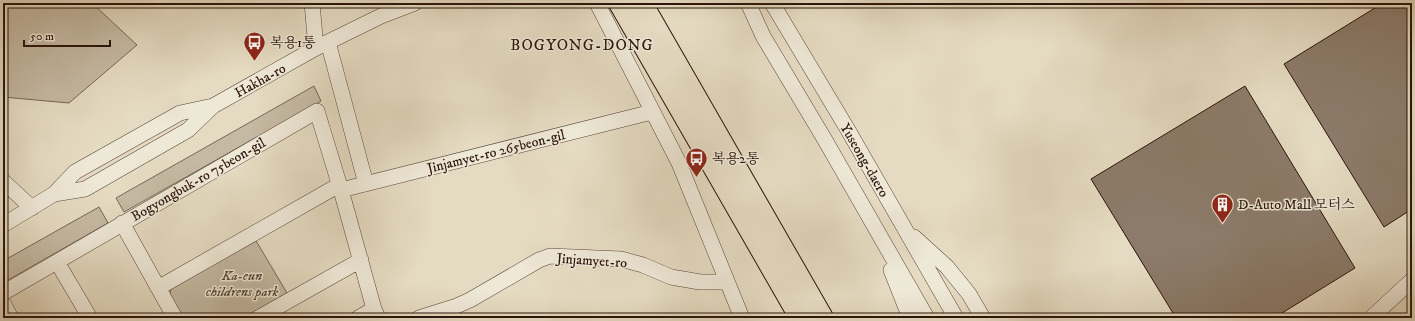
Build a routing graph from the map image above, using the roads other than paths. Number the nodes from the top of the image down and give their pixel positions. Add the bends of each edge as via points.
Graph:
1 (415, 3) edge
2 (597, 3) edge
3 (620, 3) edge
4 (641, 3) edge
5 (736, 3) edge
6 (748, 3) edge
7 (772, 3) edge
8 (316, 5) edge
9 (763, 36) junction
10 (322, 45) junction
11 (652, 112) junction
12 (3, 181) edge
13 (366, 184) junction
14 (340, 188) junction
15 (32, 208) junction
16 (870, 219) junction
17 (122, 223) junction
18 (3, 225) edge
19 (904, 228) junction
20 (361, 260) junction
21 (57, 262) junction
22 (1412, 280) edge
23 (727, 282) junction
24 (158, 288) junction
25 (3, 294) edge
26 (3, 303) edge
27 (376, 313) edge
28 (11, 318) edge
29 (90, 318) edge
30 (175, 318) edge
31 (258, 318) edge
32 (358, 318) edge
33 (419, 318) edge
34 (742, 318) edge
35 (801, 318) edge
36 (822, 318) edge
37 (910, 318) edge
38 (927, 318) edge
39 (956, 318) edge
40 (983, 318) edge
41 (1371, 318) edge

1 - 10 street, Hakha-ro via 381,16
2 - 11 street
3 - 35 highway
4 - 36 highway
5 - 9 street
6 - 9 street, Yuseong-daero
7 - 19 street, Yuseong-daero
8 - 10 street
9 - 16 street, Yuseong-daero
10 - 13 street
10 - 15 street, Hakha-ro via 213,106 188,130 85,189 54,194
11 - 13 street, Jinjamyet-ro 265beon-gil
11 - 23 street via 679,164
12 - 15 street
13 - 14 street, Jinjamyet-ro 265beon-gil
14 - 17 street, Bogyongbuk-ro 75beon-gil via 317,111
14 - 20 street
14 - 24 street
15 - 18 street, Hakha-ro
16 - 37 street
16 - 38 street, Yuseong-daero
17 - 21 street
17 - 24 street, Bogyongbuk-ro 75beon-gil
19 - 39 street, Yuseong-daero
19 - 40 street via 947,267 969,294
20 - 27 street
20 - 31 street
21 - 25 street
21 - 29 street
22 - 41 street
23 - 33 street, Jinjamyet-ro via 700,282 672,277 621,259 550,256 538,260 470,300
23 - 34 street
24 - 30 street, Bogyongbuk-ro 75beon-gil
26 - 28 street
27 - 32 street

